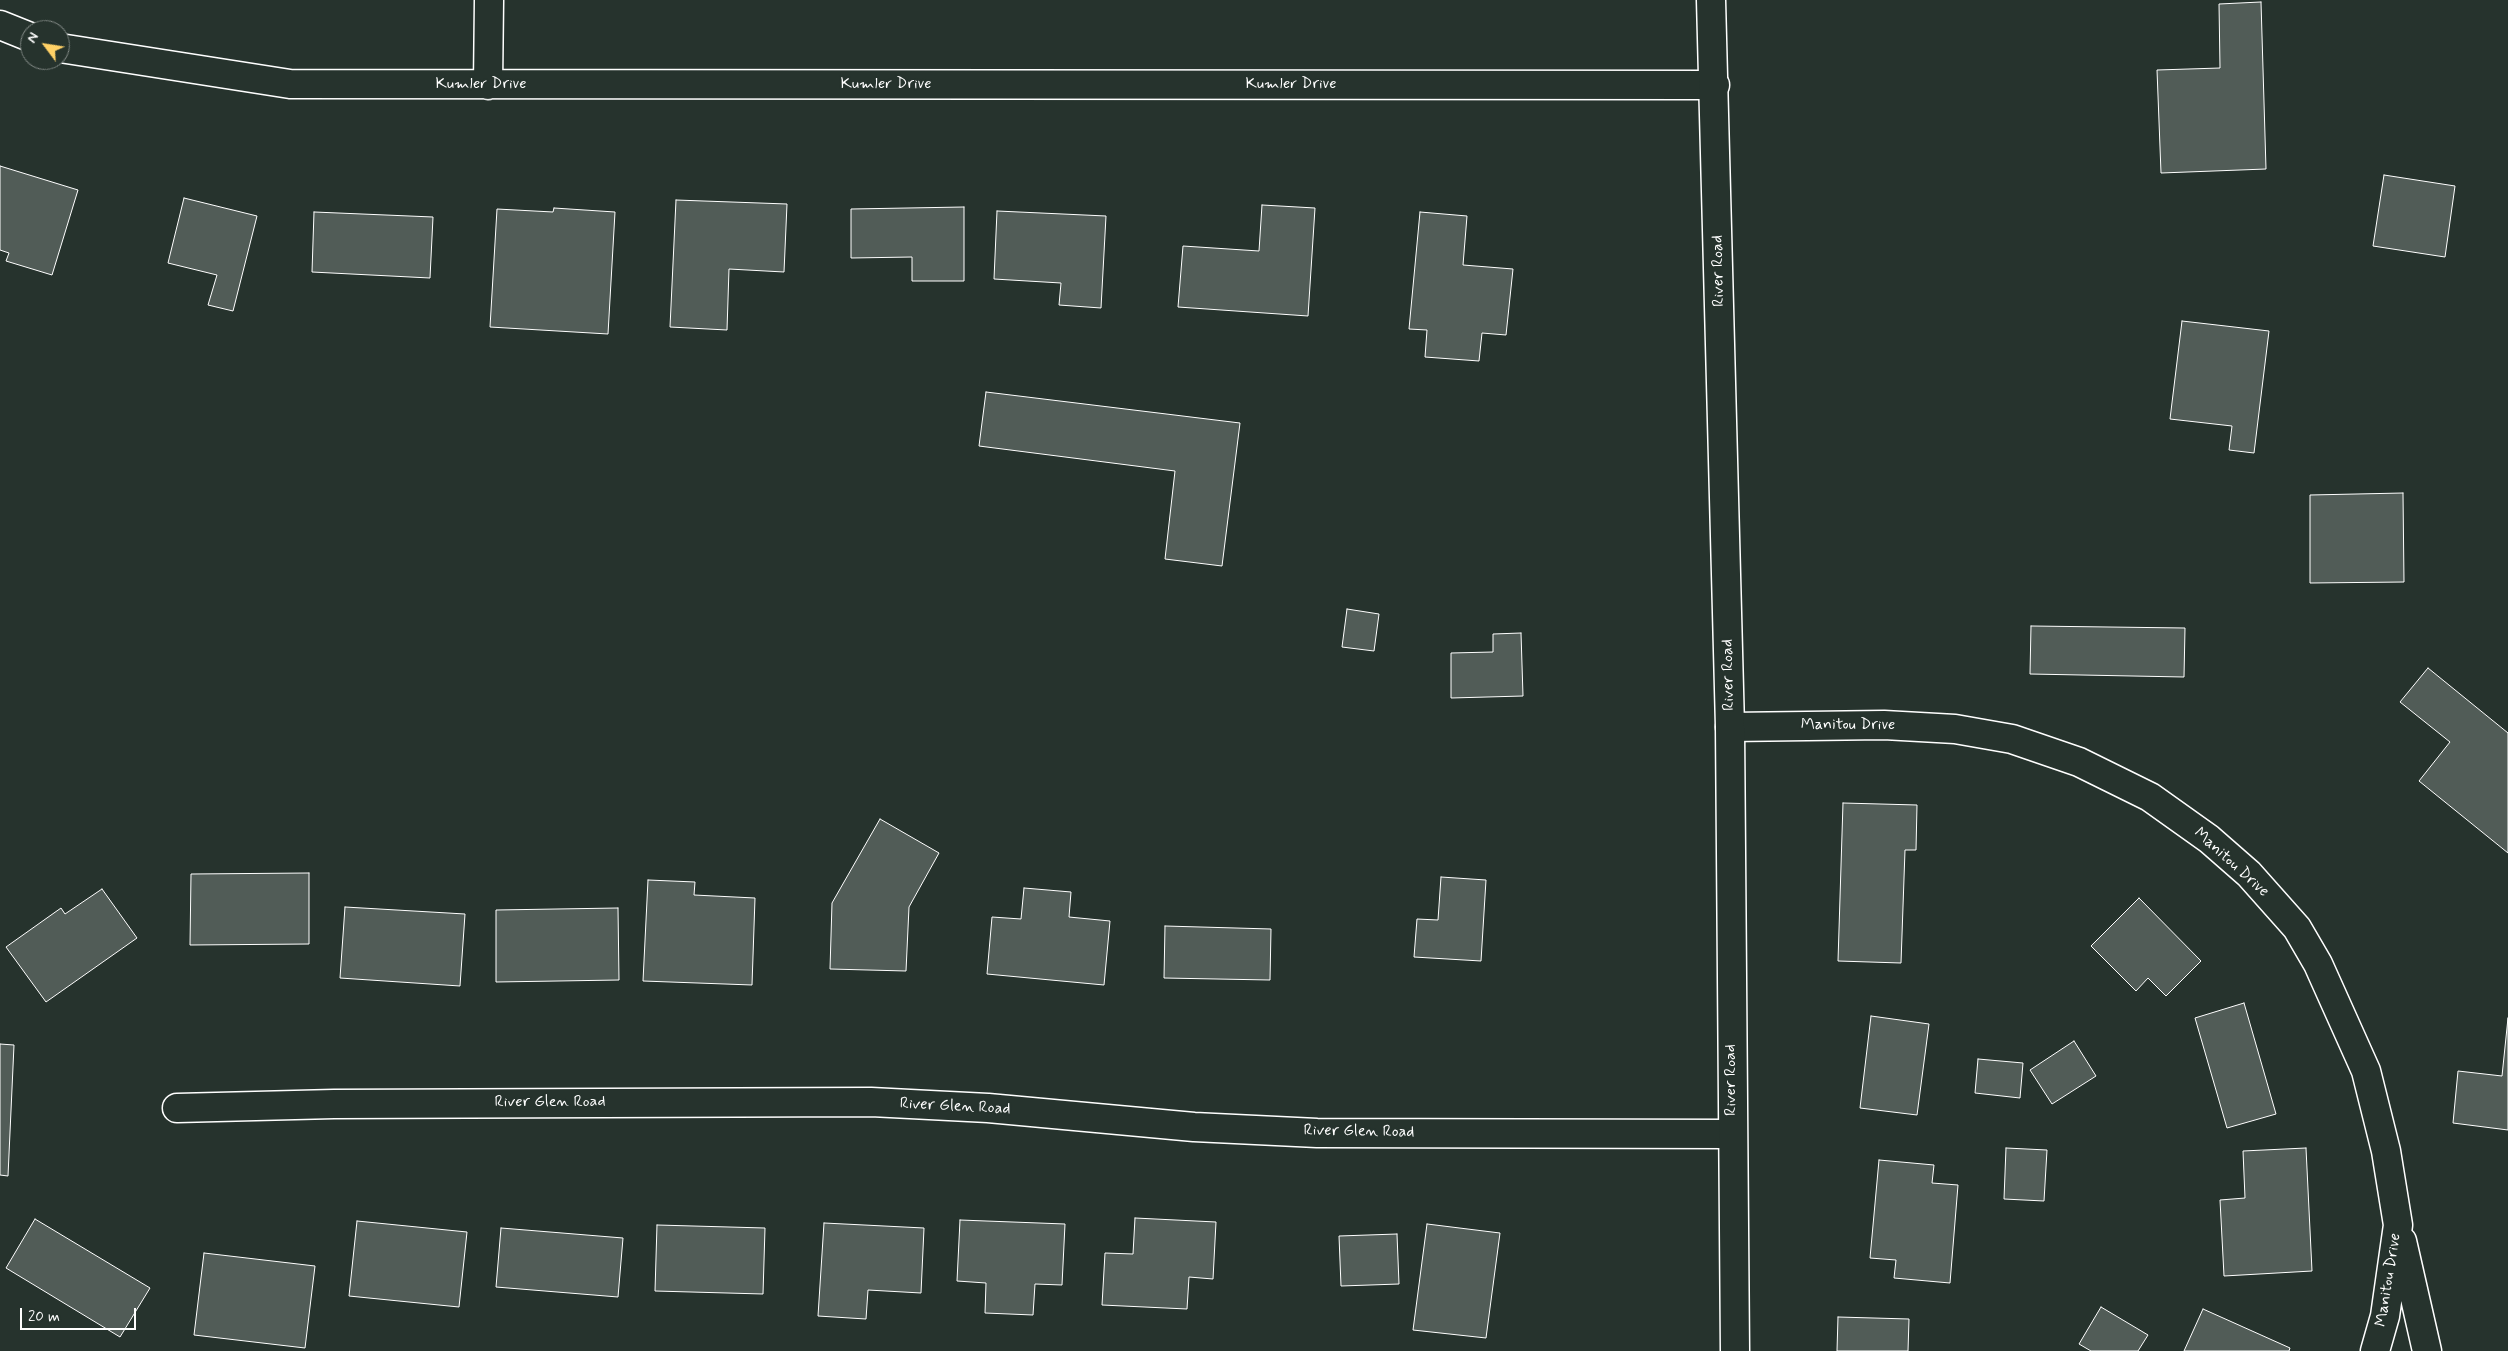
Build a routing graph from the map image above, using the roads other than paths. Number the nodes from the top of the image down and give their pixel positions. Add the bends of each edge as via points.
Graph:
1 (489, 0) edge
2 (1712, 0) edge
3 (0, 25) edge
4 (20, 33) edge
5 (70, 50) edge
6 (488, 85) junction
7 (1715, 85) junction
8 (1730, 727) junction
9 (177, 1108) dead end
10 (1732, 1134) junction
11 (2398, 1225) junction
12 (1736, 1351) edge
13 (2375, 1351) edge
14 (2427, 1351) edge

1 - 6 street
2 - 7 street, River Road
3 - 4 street
5 - 6 street, Kumler Drive via 290,84
6 - 7 street, Kumler Drive
7 - 8 street, River Road
8 - 10 street, River Road
8 - 11 street, Manitou Drive via 1884,725 1956,728 2012,740 2079,762 2150,797 2209,839 2249,874 2297,928 2318,964 2366,1071 2386,1151
9 - 10 street, River Glen Road via 334,1104 872,1102 988,1108 1194,1127 1317,1133
10 - 12 street, River Road
11 - 13 street, Manitou Drive via 2385,1316
11 - 14 street

